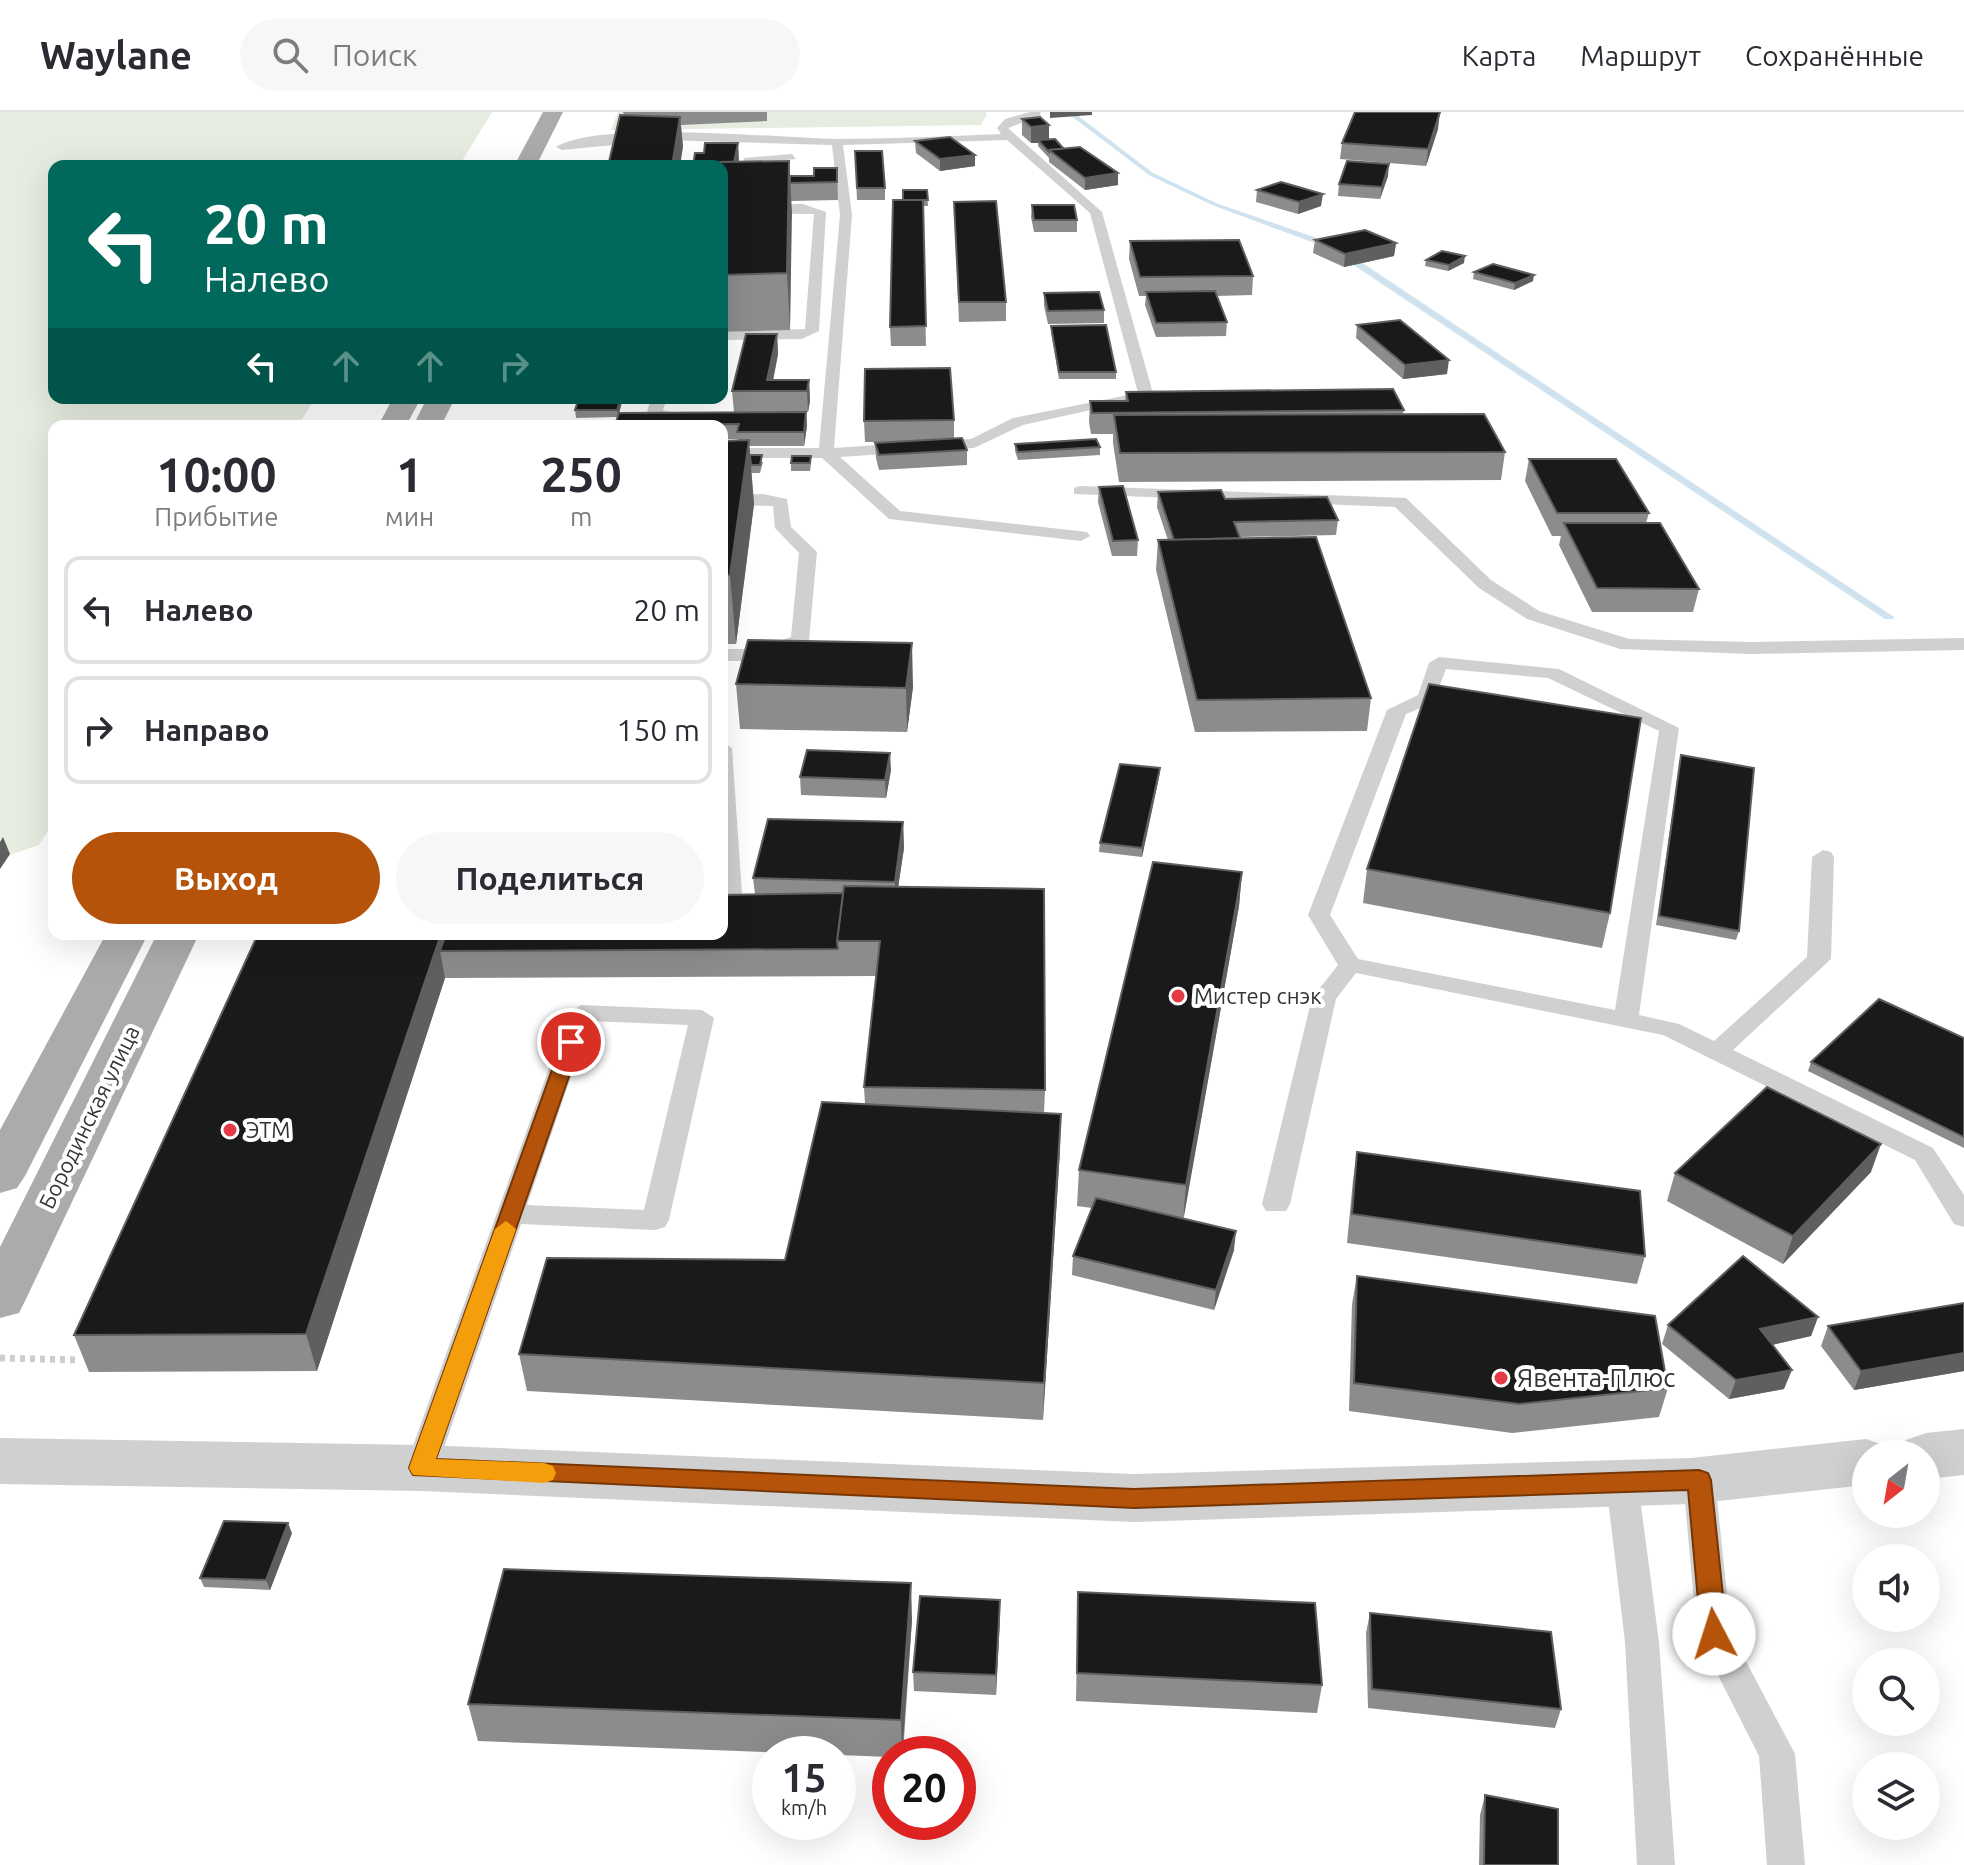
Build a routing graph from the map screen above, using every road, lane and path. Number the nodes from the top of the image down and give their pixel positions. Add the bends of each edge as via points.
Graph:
1 (553, 112) edge
2 (1035, 112) edge
3 (573, 124) dead end
4 (1010, 137) junction
5 (833, 151) junction
6 (810, 156) dead end
7 (558, 157) edge
8 (528, 160) edge
9 (767, 191) edge
10 (728, 209) edge
11 (728, 336) edge
12 (1146, 394) junction
13 (1176, 395) edge
14 (657, 404) edge
15 (710, 418) edge
16 (728, 453) edge
17 (826, 453) junction
18 (1080, 491) dead end
19 (728, 500) edge
20 (1081, 536) dead end
21 (1964, 644) edge
22 (728, 655) edge
23 (728, 845) edge
24 (1823, 857) dead end
25 (728, 897) edge
26 (124, 940) edge
27 (175, 940) edge
28 (1350, 965) junction
29 (1626, 1019) junction
30 (1716, 1052) junction
31 (0, 1176) edge
32 (1276, 1204) dead end
33 (511, 1214) junction
34 (1964, 1217) edge
35 (0, 1299) edge
36 (0, 1358) edge
37 (80, 1360) edge
38 (1964, 1452) edge
39 (1940, 1455) edge
40 (0, 1461) edge
41 (1852, 1464) edge
42 (421, 1468) junction
43 (1699, 1480) junction
44 (1622, 1483) junction
45 (1656, 1865) edge
46 (1786, 1865) edge

1 - 8 main road
2 - 4 lane via 1036,116 1009,121 1002,128
3 - 7 main road
4 - 5 lane
4 - 12 lane via 1096,212
5 - 7 lane via 650,138 604,140
5 - 17 lane via 846,215 822,419
6 - 9 lane via 748,160 748,170 767,172
10 - 11 lane via 820,212 812,331
12 - 13 lane
12 - 17 lane via 1018,421 974,443
14 - 15 lane via 655,412 665,417
16 - 17 lane
17 - 20 lane via 895,515
18 - 21 lane via 1400,502 1485,584 1533,615 1627,645
19 - 22 lane via 781,503 783,528 808,552 800,640 760,655
23 - 25 lane
24 - 30 lane via 1819,959
26 - 31 main road
27 - 35 main road, Бородинская улица
28 - 29 lane
28 - 29 lane via 1319,915 1397,710 1426,699 1439,663 1552,673 1669,728
28 - 32 lane via 1324,998
29 - 30 lane via 1670,1029
30 - 34 lane via 1924,1154
33 - 33 lane via 581,1013 702,1018 655,1220
33 - 42 lane
36 - 37 path
38 - 39 street
40 - 42 street
41 - 43 street
42 - 44 street via 1134,1498
43 - 44 street
43 - 46 lane via 1714,1634 1777,1754
44 - 45 lane via 1642,1642

